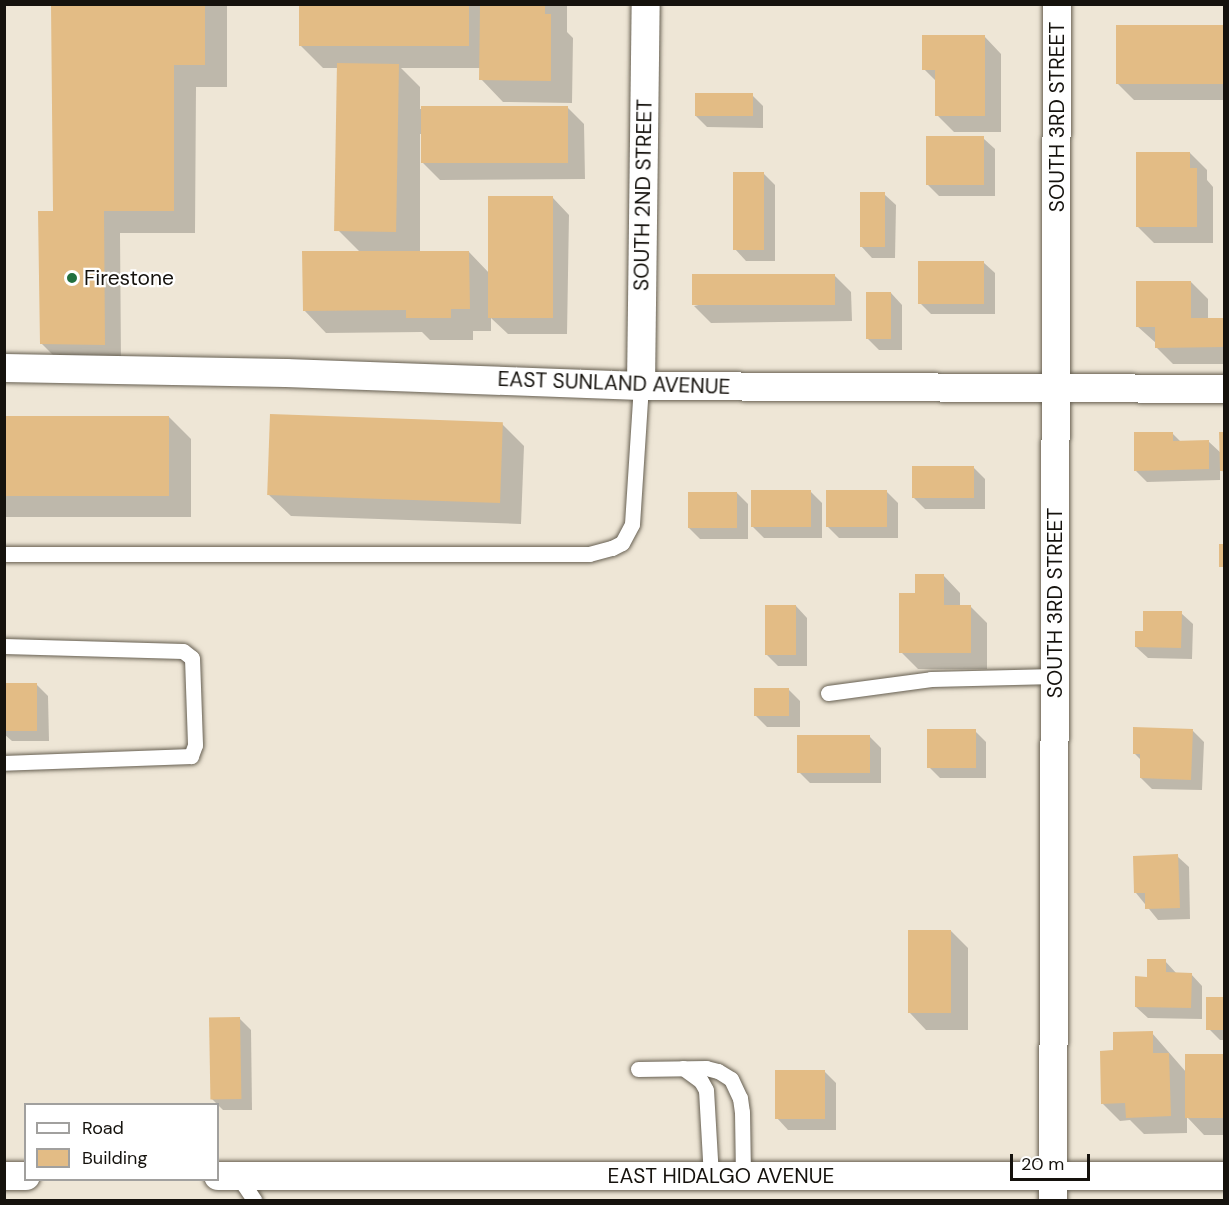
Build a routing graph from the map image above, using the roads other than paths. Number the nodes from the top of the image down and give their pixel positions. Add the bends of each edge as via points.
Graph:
1 (646, 4) edge
2 (1057, 4) edge
3 (4, 368) edge
4 (641, 386) junction
5 (1224, 389) edge
6 (1056, 390) junction
7 (4, 554) edge
8 (4, 646) edge
9 (1055, 676) junction
10 (828, 693) dead end
11 (4, 763) edge
12 (684, 1068) junction
13 (638, 1069) dead end
14 (4, 1176) edge
15 (24, 1176) edge
16 (228, 1176) edge
17 (711, 1176) junction
18 (743, 1176) junction
19 (1224, 1176) edge
20 (1053, 1188) edge
21 (254, 1200) edge

1 - 4 street, SOUTH 2ND STREET
2 - 6 street, SOUTH 3RD STREET
3 - 4 street, EAST SUNLAND AVENUE
4 - 6 street, EAST SUNLAND AVENUE
4 - 7 lane via 632,524 622,543 589,554
5 - 6 street, EAST SUNLAND AVENUE
6 - 9 street, SOUTH 3RD STREET
8 - 11 lane via 183,651 192,658 195,745 191,756
9 - 10 lane via 931,679
9 - 20 street, SOUTH 3RD STREET
12 - 13 lane
12 - 17 lane via 706,1090
12 - 18 lane via 718,1071 736,1087 742,1112
14 - 15 street
16 - 17 street, EAST HIDALGO AVENUE
16 - 21 lane
17 - 18 street, EAST HIDALGO AVENUE
18 - 20 street, EAST HIDALGO AVENUE
19 - 20 street, EAST HIDALGO AVENUE

